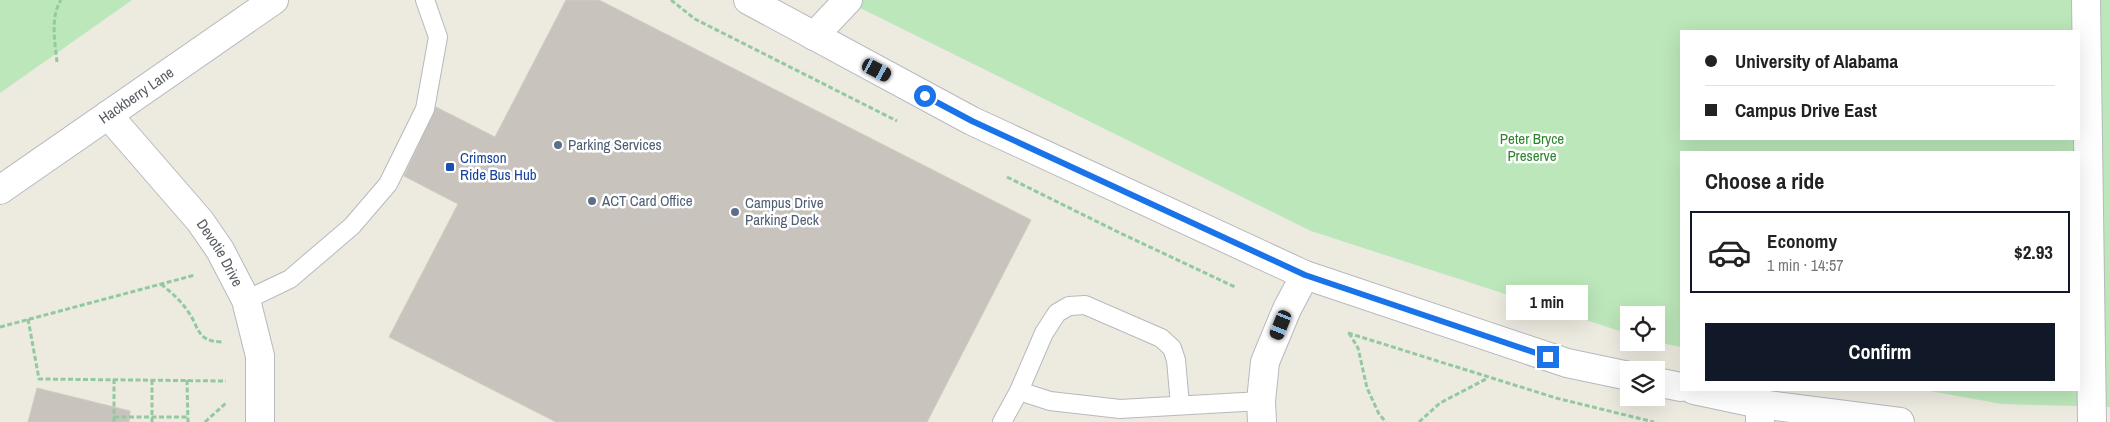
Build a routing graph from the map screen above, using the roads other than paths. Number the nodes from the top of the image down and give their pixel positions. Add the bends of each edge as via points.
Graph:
1 (274, 0) edge
2 (425, 0) edge
3 (748, 0) edge
4 (848, 0) edge
5 (2086, 0) edge
6 (814, 36) junction
7 (108, 115) junction
8 (0, 190) edge
9 (1305, 275) junction
10 (246, 300) junction
11 (1620, 374) edge
12 (1665, 384) edge
13 (1680, 387) edge
14 (1019, 391) junction
15 (1697, 391) edge
16 (1180, 404) junction
17 (1262, 412) edge
18 (1760, 413) edge
19 (260, 422) edge
20 (1002, 422) edge
21 (1900, 422) edge
22 (2092, 422) edge

1 - 7 street, Hackberry Lane
2 - 10 lane via 438,37 425,109 388,184 352,226 290,279
3 - 6 street
4 - 6 street
5 - 22 street
6 - 9 street via 972,121
7 - 8 street, Hackberry Lane
7 - 10 street, Devotie Drive via 196,216 220,250
9 - 11 street via 1567,364
9 - 17 street via 1287,309 1266,362
10 - 19 street, Devotie Drive via 260,356
12 - 13 street
14 - 16 lane via 1050,402 1120,409
14 - 16 lane via 1057,313 1069,306 1085,305 1161,338 1172,348
14 - 20 lane
15 - 18 street
16 - 17 lane
18 - 21 street

